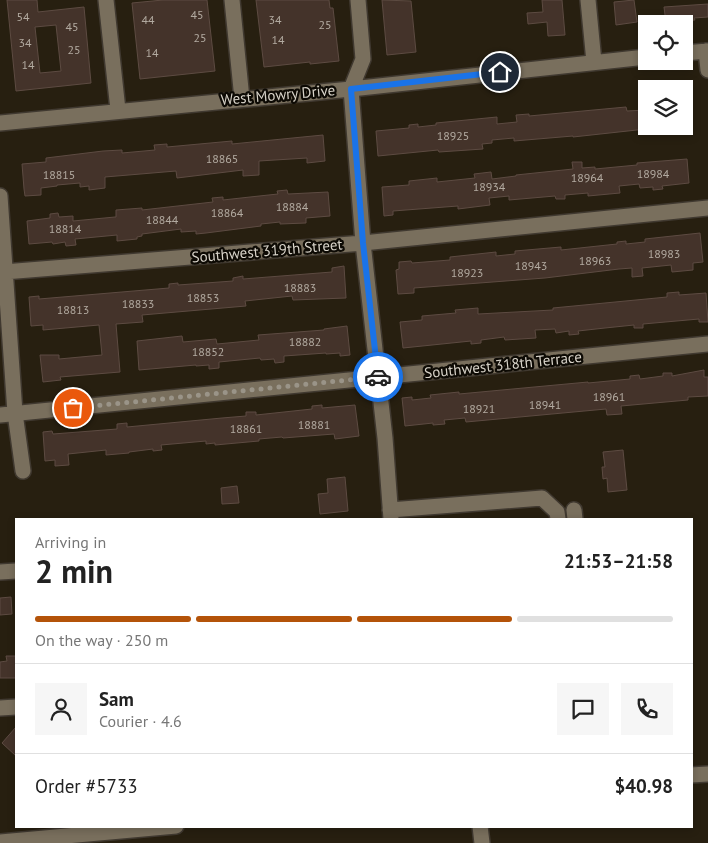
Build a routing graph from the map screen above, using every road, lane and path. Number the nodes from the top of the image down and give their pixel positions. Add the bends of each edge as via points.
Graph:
1 (106, 0) edge
2 (232, 0) edge
3 (358, 0) edge
4 (588, 0) edge
5 (707, 51) edge
6 (693, 52) edge
7 (638, 58) edge
8 (594, 62) junction
9 (708, 70) edge
10 (351, 89) junction
11 (242, 99) junction
12 (118, 110) junction
13 (0, 122) edge
14 (0, 196) edge
15 (708, 208) edge
16 (363, 243) junction
17 (4, 272) junction
18 (708, 344) edge
19 (379, 377) junction
20 (7, 414) edge
21 (23, 471) dead end
22 (391, 514) edge
23 (558, 518) edge
24 (15, 571) edge
25 (0, 572) edge
26 (15, 707) edge
27 (0, 708) edge
28 (708, 774) edge
29 (693, 775) edge
30 (132, 828) edge
31 (480, 828) edge
32 (52, 832) edge
33 (0, 842) edge
34 (482, 843) edge

1 - 12 street
2 - 11 street
3 - 10 street via 363,59
4 - 8 street
5 - 6 street
5 - 9 street
7 - 8 street, West Mowry Drive
8 - 10 street, West Mowry Drive
10 - 11 street, West Mowry Drive
10 - 16 street
11 - 12 street, West Mowry Drive
12 - 13 street, West Mowry Drive
14 - 17 street
15 - 16 street, Southwest 319th Street
16 - 17 street, Southwest 319th Street
16 - 19 street
17 - 20 street
18 - 19 street, Southwest 318th Terrace
19 - 20 street, Southwest 318th Terrace
19 - 22 street
20 - 21 street
22 - 23 street via 542,498 557,512
24 - 25 street
26 - 27 street
28 - 29 street
30 - 32 street
31 - 34 street
32 - 33 street

